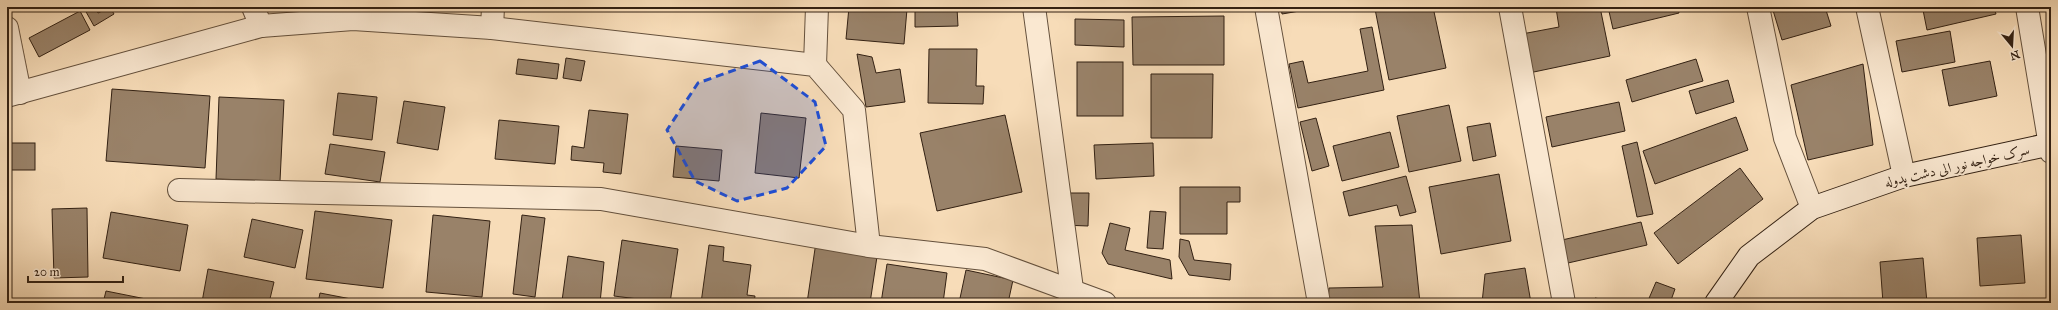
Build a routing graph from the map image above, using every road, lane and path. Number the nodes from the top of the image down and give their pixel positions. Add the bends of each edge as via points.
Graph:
1 (493, 7) edge
2 (817, 7) edge
3 (1034, 7) edge
4 (1266, 7) edge
5 (1510, 7) edge
6 (1758, 7) edge
7 (1867, 7) edge
8 (2027, 7) edge
9 (353, 13) edge
10 (257, 17) edge
11 (7, 28) edge
12 (492, 28) junction
13 (815, 65) junction
14 (14, 94) edge
15 (2051, 147) edge
16 (1904, 176) junction
17 (179, 190) dead end
18 (1812, 208) junction
19 (869, 246) junction
20 (1072, 289) junction
21 (1105, 303) edge
22 (1319, 303) edge
23 (1564, 303) edge
24 (1716, 303) edge

1 - 12 street
2 - 13 street
3 - 20 street
4 - 22 street
5 - 23 street
6 - 18 street via 1785,138
7 - 16 street
8 - 15 street
9 - 10 street
9 - 12 street
10 - 14 street
11 - 14 street
12 - 13 street
13 - 19 street via 854,110
15 - 16 street, سرک خواجه نور الی دشت پدوله
16 - 18 street, سرک خواجه نور الی دشت پدوله
17 - 19 street via 601,199
18 - 24 street, سرک خواجه نور الی دشت پدوله via 1750,256
19 - 20 street via 985,259
20 - 21 street

